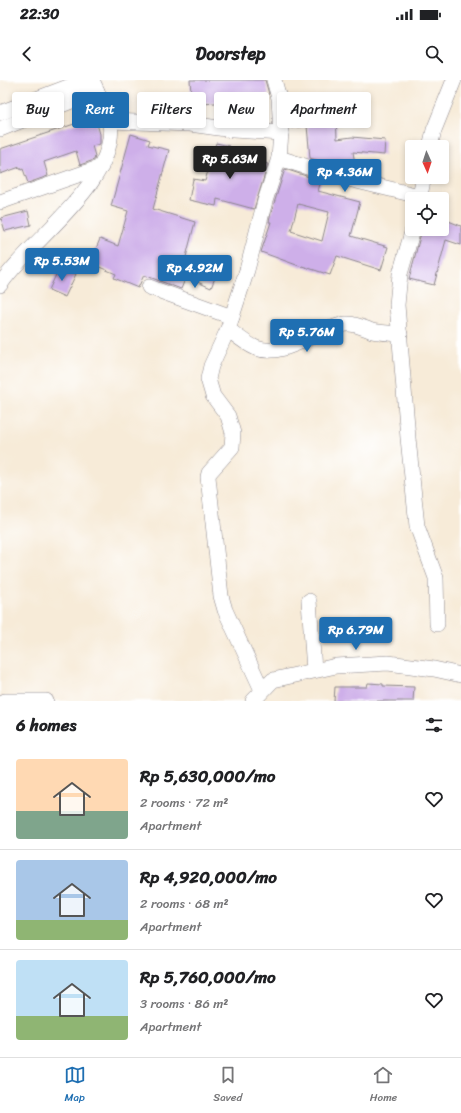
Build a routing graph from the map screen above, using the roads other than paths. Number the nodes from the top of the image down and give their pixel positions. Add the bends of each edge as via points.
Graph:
1 (86, 80) edge
2 (274, 80) edge
3 (454, 80) edge
4 (94, 85) edge
5 (54, 92) edge
6 (64, 101) edge
7 (12, 108) edge
8 (0, 113) edge
9 (129, 122) edge
10 (12, 124) edge
11 (110, 128) edge
12 (0, 129) edge
13 (281, 132) junction
14 (432, 140) edge
15 (279, 158) junction
16 (101, 167) junction
17 (405, 194) edge
18 (0, 202) edge
19 (411, 236) edge
20 (0, 285) edge
21 (149, 287) dead end
22 (230, 323) junction
23 (400, 334) junction
24 (309, 601) dead end
25 (437, 624) dead end
26 (314, 670) junction
27 (461, 675) edge
28 (257, 696) edge
29 (5, 701) edge
30 (46, 701) edge

1 - 5 street
2 - 13 street via 279,98
3 - 14 street
4 - 6 street
7 - 8 street
9 - 13 street
10 - 12 street
11 - 16 street via 110,144
13 - 15 street
15 - 17 street
15 - 22 street
16 - 18 street
16 - 20 street via 78,200 10,271
19 - 23 street via 400,274 397,305
21 - 22 street
22 - 23 street via 247,343 267,350 277,350 325,330 348,324
22 - 28 street via 208,379 213,396 228,416 233,432 232,447 208,477 221,596
23 - 25 street via 417,526 436,578
24 - 26 street
26 - 27 street via 388,663 434,668
26 - 28 street via 274,680
29 - 30 street

